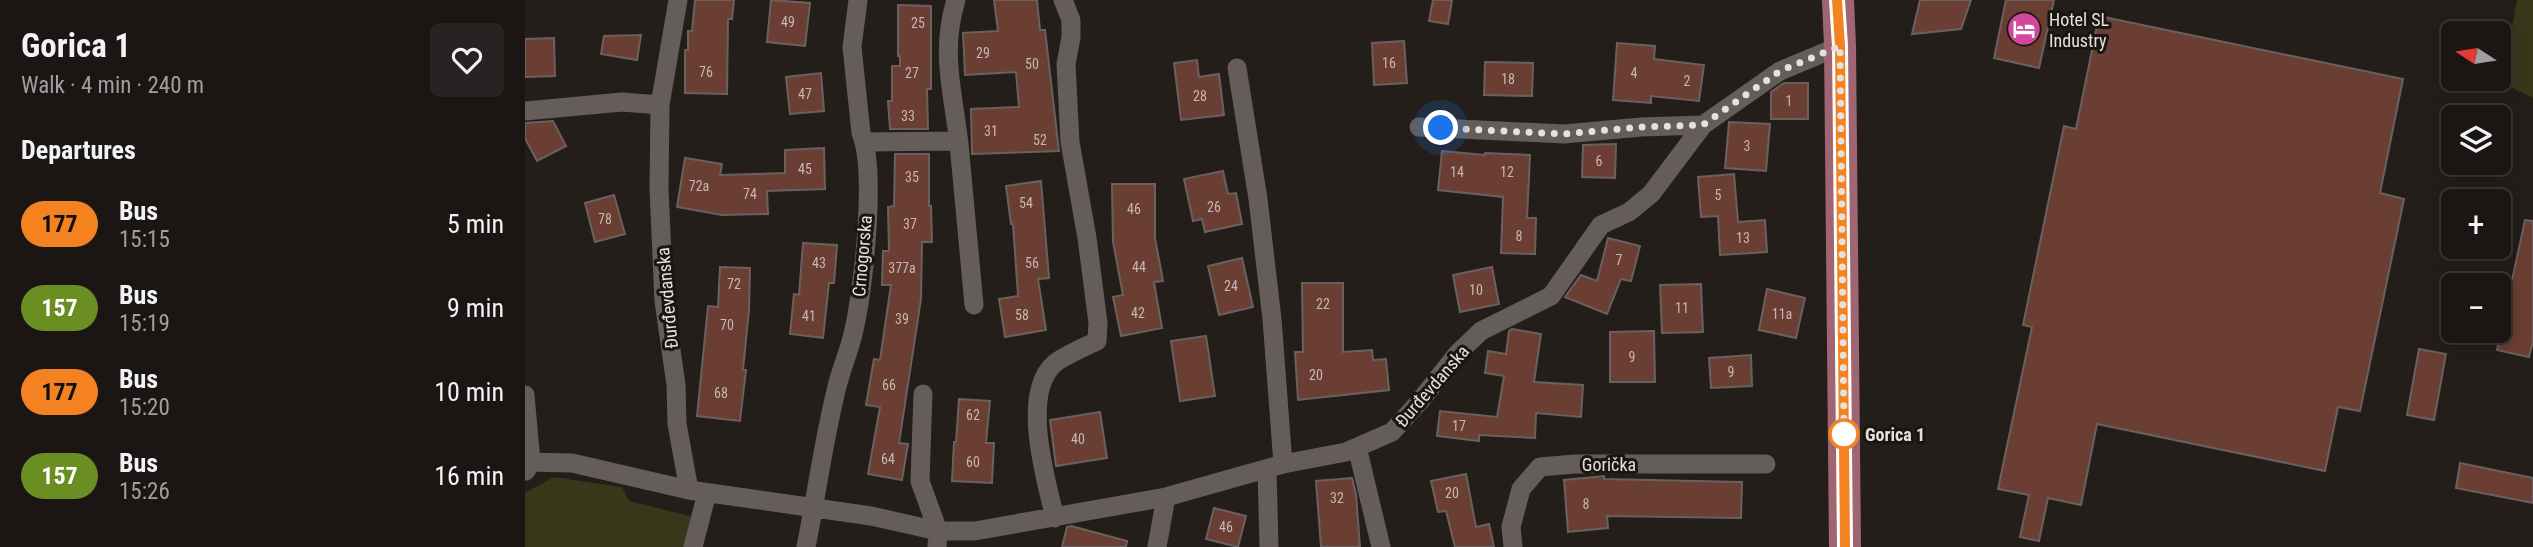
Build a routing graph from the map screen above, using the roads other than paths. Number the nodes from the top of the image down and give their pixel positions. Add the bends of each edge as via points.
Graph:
1 (678, 0) edge
2 (858, 0) edge
3 (956, 0) edge
4 (1063, 0) edge
5 (1837, 0) edge
6 (1840, 46) junction
7 (1237, 68) dead end
8 (660, 105) junction
9 (525, 111) edge
10 (1703, 125) junction
11 (1419, 127) dead end
12 (864, 142) junction
13 (958, 142) junction
14 (974, 304) dead end
15 (923, 394) dead end
16 (525, 395) edge
17 (1357, 447) junction
18 (1766, 464) dead end
19 (527, 465) edge
20 (1275, 467) junction
21 (698, 491) junction
22 (1166, 497) junction
23 (814, 509) junction
24 (1055, 518) junction
25 (938, 539) edge
26 (693, 547) edge
27 (806, 547) edge
28 (1157, 547) edge
29 (1269, 547) edge
30 (1381, 547) edge
31 (1513, 547) edge
32 (1845, 547) edge

1 - 8 street
2 - 12 street, Crnogorska via 852,47
3 - 13 street via 947,55
4 - 24 street via 1071,20 1066,64 1070,142 1087,238 1097,341 1053,365 1040,389 1038,443
5 - 6 main road
6 - 10 street, Đurđevdanska via 1780,71
6 - 32 main road
7 - 20 street via 1272,319
8 - 9 street via 622,102
8 - 21 street, Đurđevdanska via 664,301 677,424
10 - 11 street via 1564,134
10 - 17 street, Đurđevdanska via 1651,194 1629,212 1601,225 1551,296 1481,331 1392,432
12 - 13 street
12 - 23 street, Crnogorska via 868,193 862,279
13 - 14 street
15 - 25 street via 921,481
16 - 19 street, Đurđevdanska
17 - 20 street, Đurđevdanska
17 - 30 street
18 - 31 street, Gorička via 1540,467 1521,489 1511,527
19 - 21 street, Đurđevdanska via 572,463
20 - 22 street, Đurđevdanska
20 - 29 street
21 - 23 street, Đurđevdanska
21 - 26 street
22 - 24 street, Đurđevdanska
22 - 28 street
23 - 25 street, Đurđevdanska via 871,516
23 - 27 street
24 - 25 street, Đurđevdanska

